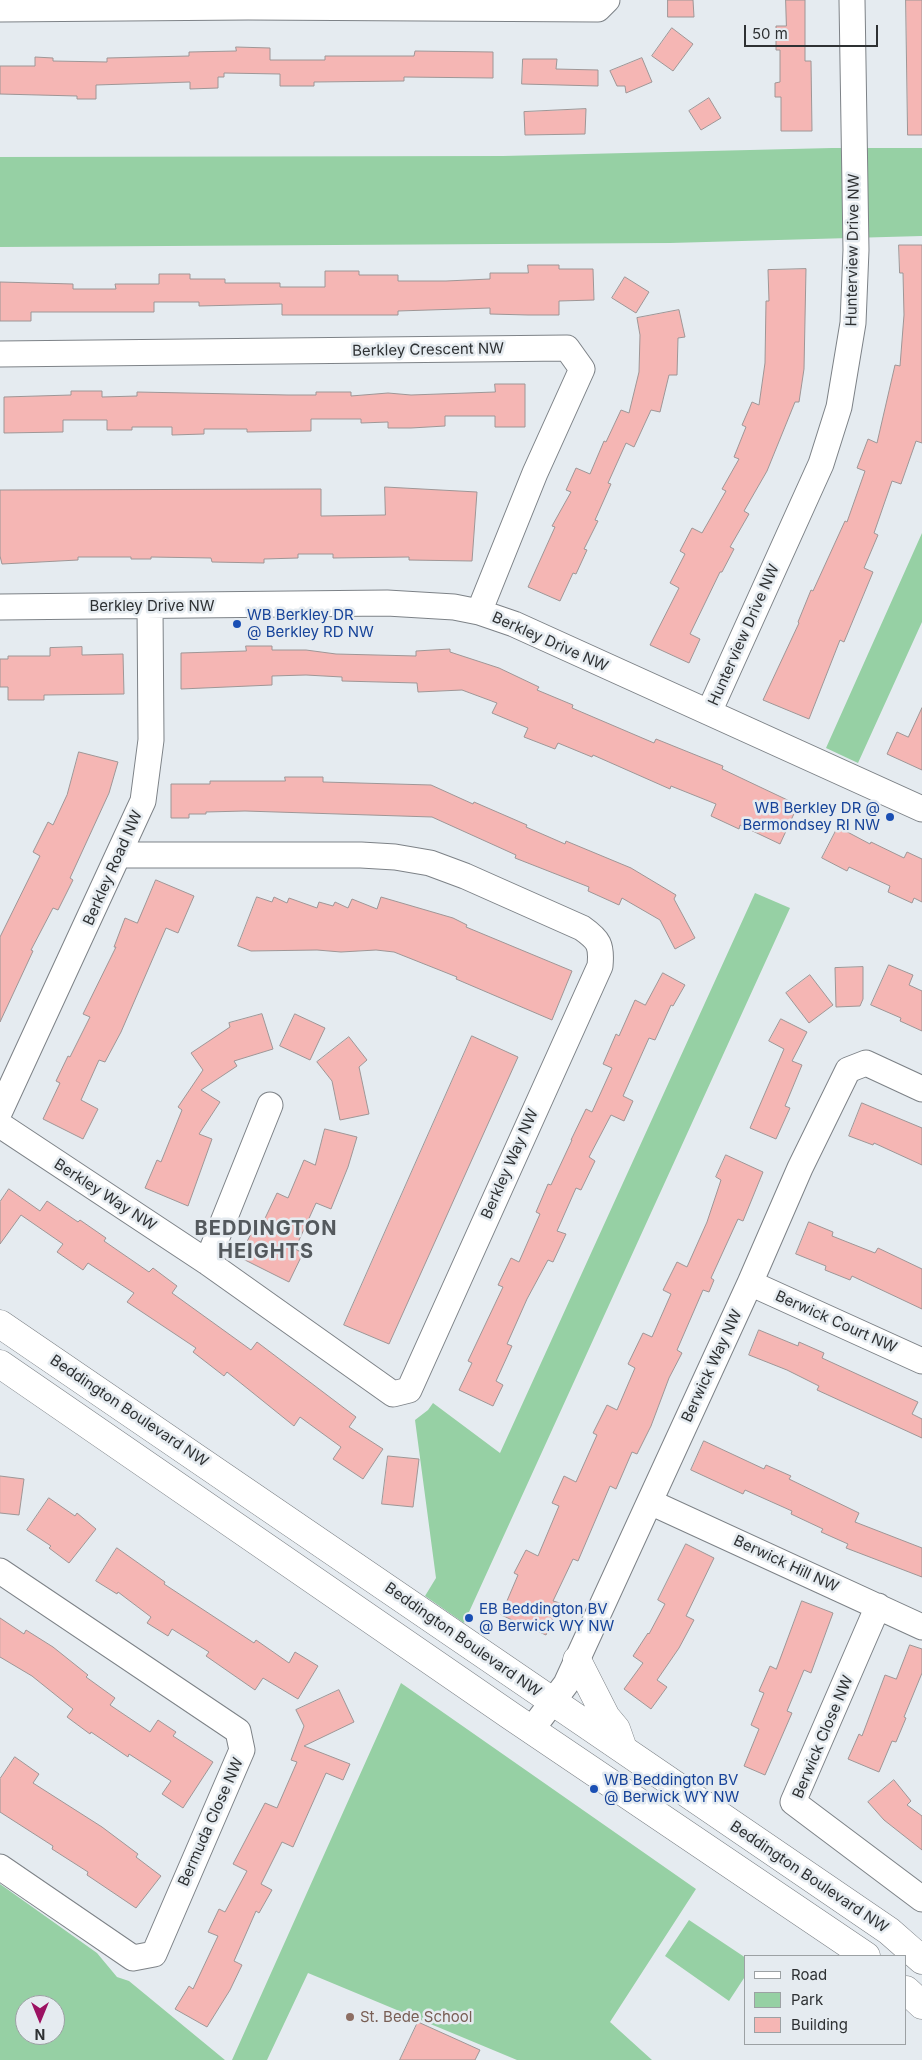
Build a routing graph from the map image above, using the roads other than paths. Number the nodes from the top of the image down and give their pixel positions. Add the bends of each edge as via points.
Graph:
1 (607, 0) edge
2 (852, 0) edge
3 (368, 3) edge
4 (0, 9) edge
5 (0, 354) edge
6 (0, 607) edge
7 (150, 607) junction
8 (479, 612) junction
9 (709, 712) junction
10 (922, 809) edge
11 (119, 855) junction
12 (922, 1089) edge
13 (270, 1106) dead end
14 (0, 1111) edge
15 (0, 1126) edge
16 (207, 1262) junction
17 (750, 1283) junction
18 (0, 1324) edge
19 (922, 1361) edge
20 (0, 1364) edge
21 (650, 1502) junction
22 (0, 1572) edge
23 (878, 1606) junction
24 (922, 1627) edge
25 (577, 1660) junction
26 (552, 1702) junction
27 (532, 1728) junction
28 (623, 1750) junction
29 (0, 1867) edge
30 (922, 1899) edge
31 (865, 1955) edge
32 (922, 1960) edge
33 (907, 1991) edge
34 (922, 2005) edge

1 - 3 street via 598,9
2 - 9 street, Hunterview Drive NW via 856,250 853,323 839,407 821,464
3 - 4 street
5 - 8 street, Berkley Crescent NW via 567,348 582,370 535,474
6 - 7 street, Berkley Drive NW
7 - 8 street, Berkley Drive NW via 387,603 454,607
7 - 11 street, Berkley Road NW via 151,740 144,801
8 - 9 street, Berkley Drive NW via 514,624
9 - 10 street, Berkley Drive NW
11 - 14 street, Berkley Road NW
11 - 16 street, Berkley Way NW via 361,854 430,863 582,928 596,939 602,953 600,966 409,1390 393,1394
12 - 17 street, Berwick Way NW via 866,1063 848,1070 800,1168
13 - 16 street
15 - 16 street, Berkley Way NW
17 - 19 street, Berwick Court NW
17 - 21 street, Berwick Way NW
18 - 26 main road, Beddington Boulevard NW
20 - 27 main road
21 - 23 street, Berwick Hill NW
21 - 25 street, Berwick Way NW
22 - 29 street, Bermuda Close NW via 238,1731 242,1750 154,1954 133,1958
23 - 24 street, Berwick Hill NW
23 - 30 street, Berwick Close NW via 793,1802
25 - 26 street, Berwick Way NW via 566,1684
25 - 28 main road via 606,1717 616,1729
26 - 27 street, Berwick Way NW
26 - 28 main road, Beddington Boulevard NW
27 - 31 main road
28 - 32 main road, Beddington Boulevard NW via 889,1932
33 - 34 main road

